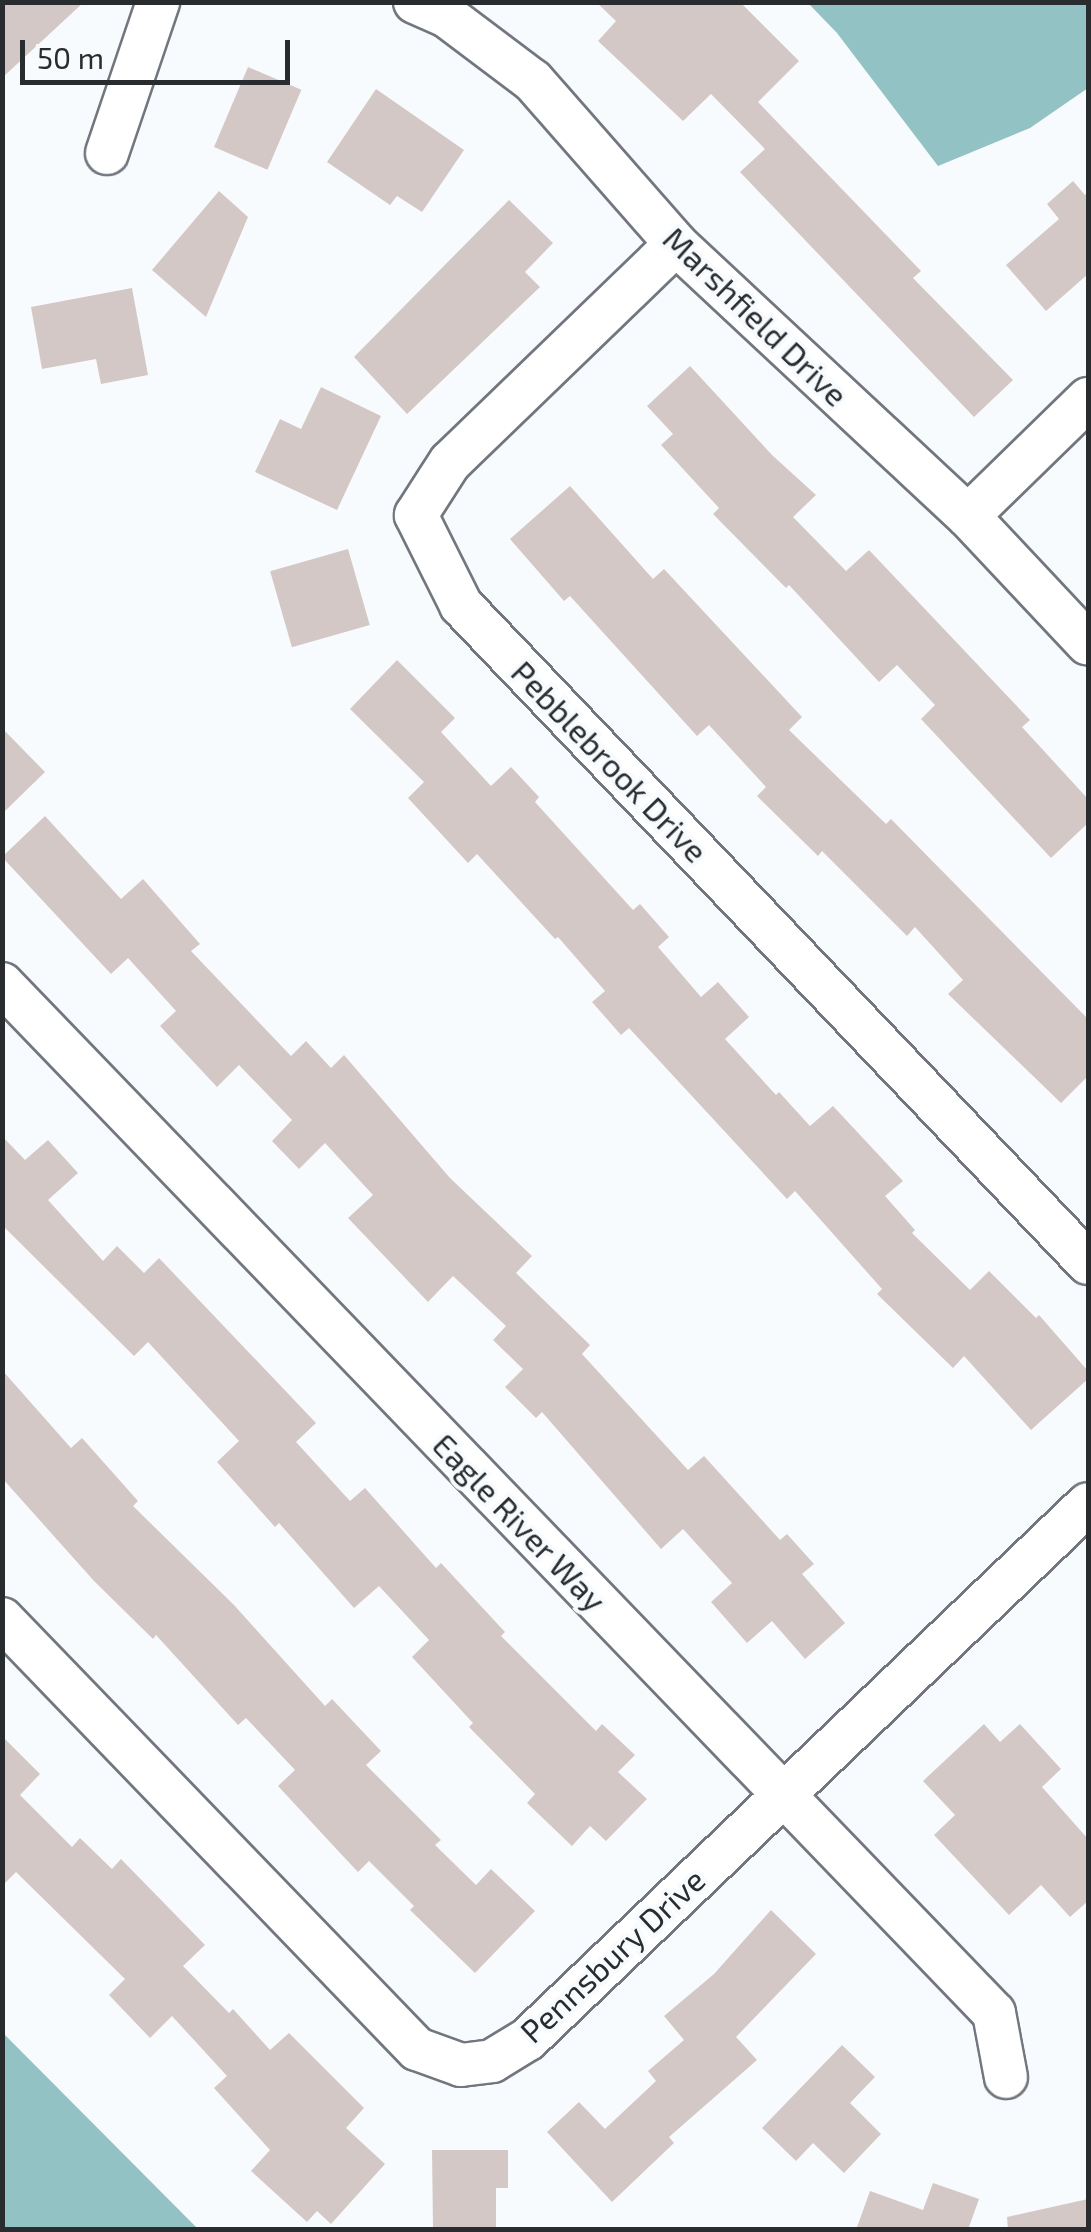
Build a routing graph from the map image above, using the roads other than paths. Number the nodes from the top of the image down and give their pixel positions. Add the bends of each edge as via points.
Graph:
1 (158, 2) edge
2 (415, 2) edge
3 (106, 154) dead end
4 (676, 244) junction
5 (1088, 399) edge
6 (968, 516) junction
7 (1088, 644) edge
8 (2, 984) edge
9 (1088, 1263) edge
10 (1088, 1504) edge
11 (2, 1619) edge
12 (782, 1794) junction
13 (1006, 2077) dead end

1 - 3 street
2 - 4 street, Marshfield Drive via 448,17 533,81
4 - 6 street, Marshfield Drive
4 - 9 street, Pebblebrook Drive via 450,462 416,515 461,605
5 - 6 street
6 - 7 street, Marshfield Drive
8 - 12 street, Eagle River Way
10 - 12 street, Pennsbury Drive
11 - 12 street, Pennsbury Drive via 380,2014 417,2049 461,2065 492,2061 528,2039
12 - 13 street, Eagle River Way via 994,2013

